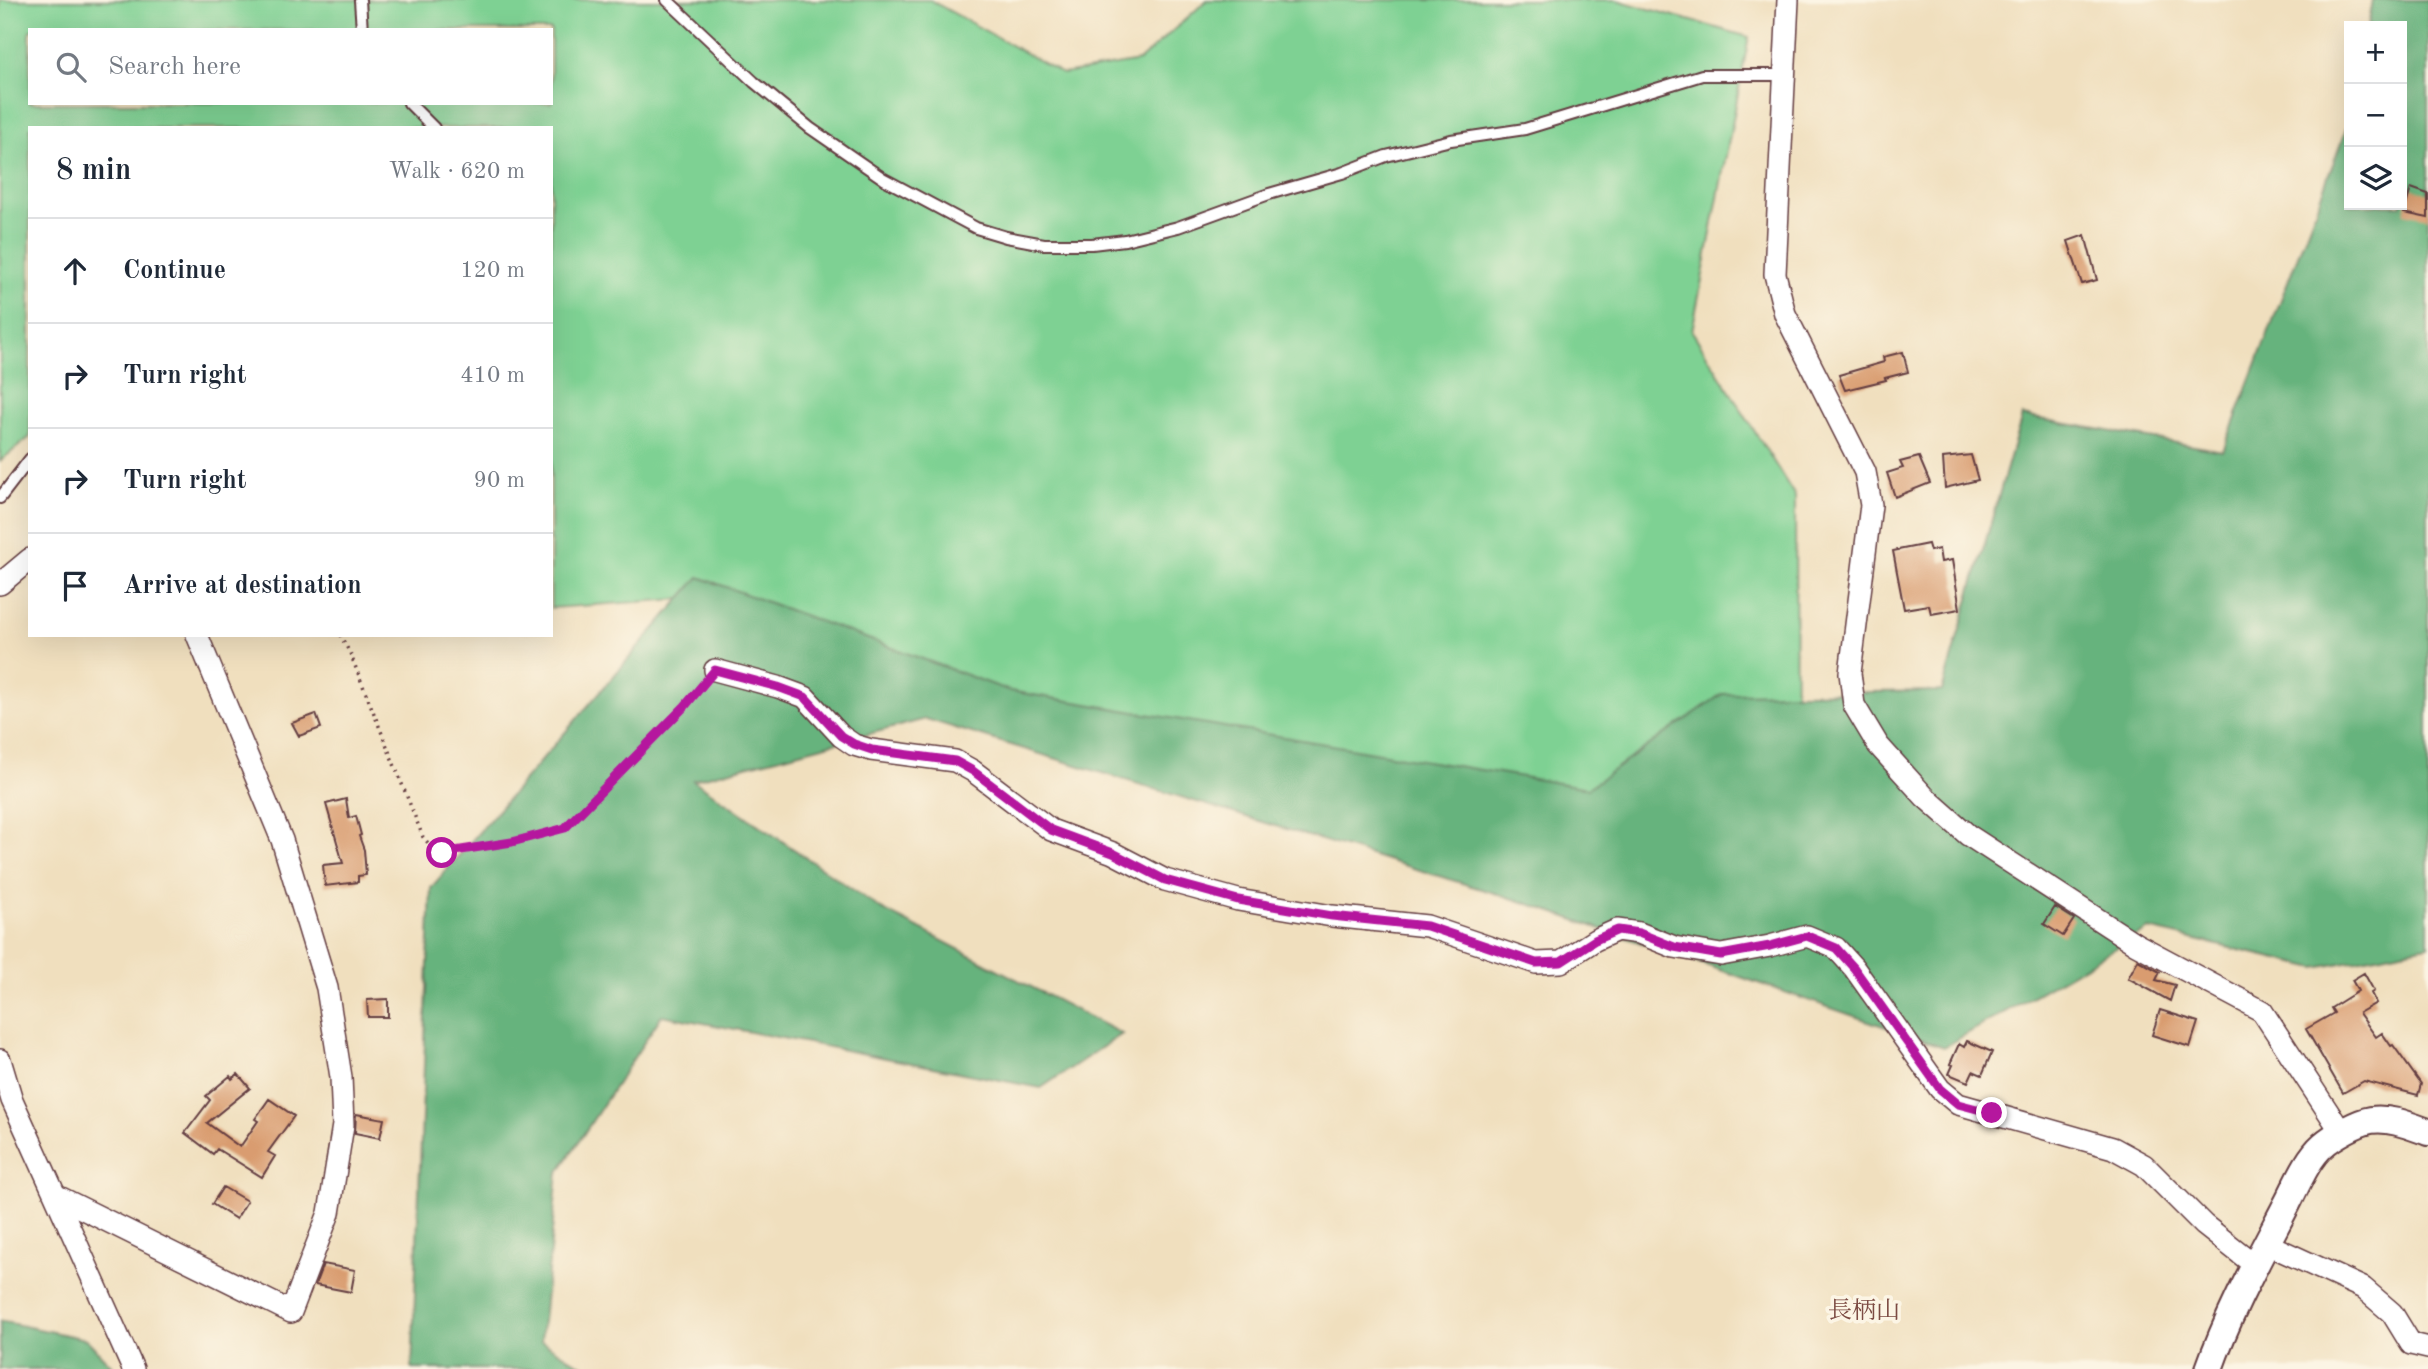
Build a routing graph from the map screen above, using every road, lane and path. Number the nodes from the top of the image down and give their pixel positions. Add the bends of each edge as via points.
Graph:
1 (360, 0) edge
2 (667, 0) edge
3 (1788, 0) edge
4 (362, 28) edge
5 (1784, 75) junction
6 (411, 105) edge
7 (432, 126) edge
8 (28, 462) edge
9 (0, 498) edge
10 (28, 561) edge
11 (0, 584) edge
12 (198, 637) edge
13 (341, 637) edge
14 (715, 670) joint
15 (0, 1060) edge
16 (2428, 1132) edge
17 (2342, 1133) junction
18 (55, 1195) junction
19 (2261, 1255) junction
20 (2428, 1348) edge
21 (133, 1369) edge
22 (2209, 1369) edge

1 - 4 lane
2 - 5 lane via 754,82 884,179 976,228 1044,244 1125,240 1178,227 1387,156 1525,129 1702,75
3 - 5 street
5 - 17 street via 1774,274 1785,314 1865,472 1871,505 1850,673 1854,705 1878,745 1925,797 1968,835 2136,944 2262,1011
6 - 7 lane
8 - 9 lane
10 - 11 street
12 - 18 street via 282,840 327,988 341,1077 343,1125 329,1213 290,1311
13 - 14 path via 423,837 442,853 565,828
14 - 19 street via 805,697 854,744 955,761 1051,830 1113,853 1165,880 1238,900 1427,926 1536,963 1561,962 1618,930 1721,955 1807,936 1836,948 1854,968 1940,1089 1958,1104 2113,1148 2144,1166 2204,1225
15 - 18 street via 12,1100
16 - 17 street via 2371,1120
17 - 19 street via 2322,1146 2306,1168
18 - 21 street
19 - 20 street via 2363,1287 2392,1313 2411,1344
19 - 22 street

